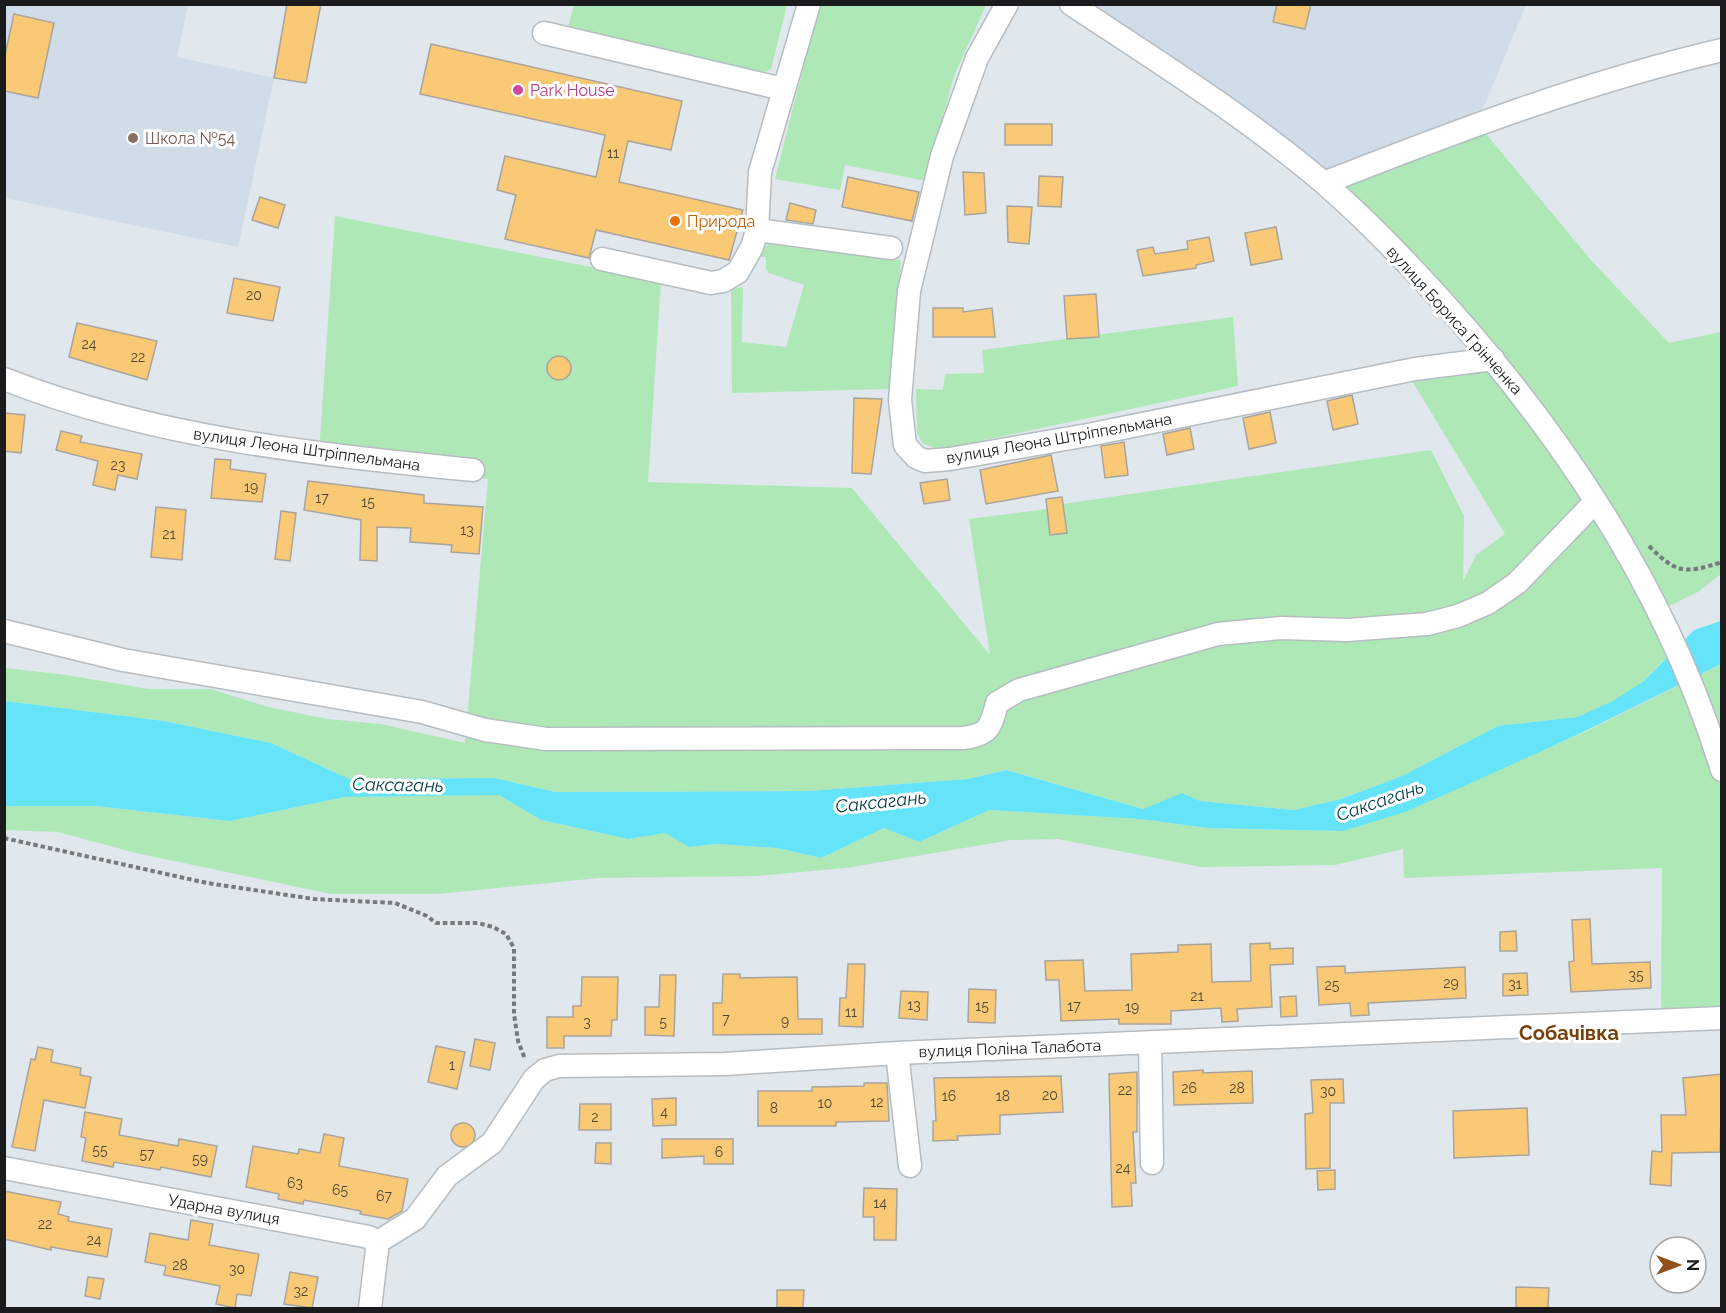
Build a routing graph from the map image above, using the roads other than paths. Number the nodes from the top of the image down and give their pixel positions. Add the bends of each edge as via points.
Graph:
1 (809, 4) edge
2 (1007, 4) edge
3 (1071, 4) edge
4 (544, 33) dead end
5 (1722, 50) edge
6 (783, 89) junction
7 (1324, 183) junction
8 (757, 230) junction
9 (891, 248) dead end
10 (602, 259) dead end
11 (1493, 359) junction
12 (4, 379) edge
13 (473, 470) dead end
14 (1595, 502) junction
15 (4, 632) edge
16 (1722, 770) edge
17 (1722, 1018) edge
18 (1150, 1042) junction
19 (897, 1053) junction
20 (1152, 1163) dead end
21 (910, 1166) dead end
22 (4, 1168) edge
23 (376, 1243) junction
24 (370, 1308) edge

1 - 6 street
2 - 11 street, вулиця Леона Штріппельмана via 977,58 946,145 909,291 900,400 904,445 916,458 925,461 962,457 1415,369
3 - 7 street, вулиця Бориса Грінченка via 1206,93
4 - 6 street
5 - 7 street via 1582,88 1478,123
6 - 8 street via 760,172
7 - 11 street, вулиця Бориса Грінченка via 1412,268
8 - 9 street
8 - 10 street via 746,262 738,272 717,282
11 - 14 street, вулиця Бориса Грінченка via 1551,432
12 - 13 street, вулиця Леона Штріппельмана via 103,412 180,431 319,454
14 - 15 street via 1517,583 1488,603 1458,616 1427,624 1218,634 1019,690 997,703 991,726 978,736 963,738 546,739 485,730 422,712 123,660
14 - 16 street, вулиця Бориса Грінченка via 1659,611
17 - 18 street, вулиця Поліна Талабота
18 - 19 street, вулиця Поліна Талабота
18 - 20 street
19 - 21 street
19 - 23 street, вулиця Поліна Талабота via 725,1064 559,1066 545,1070 534,1079 492,1143 447,1176 415,1219
22 - 23 street, Ударна вулиця via 362,1234
23 - 24 street

